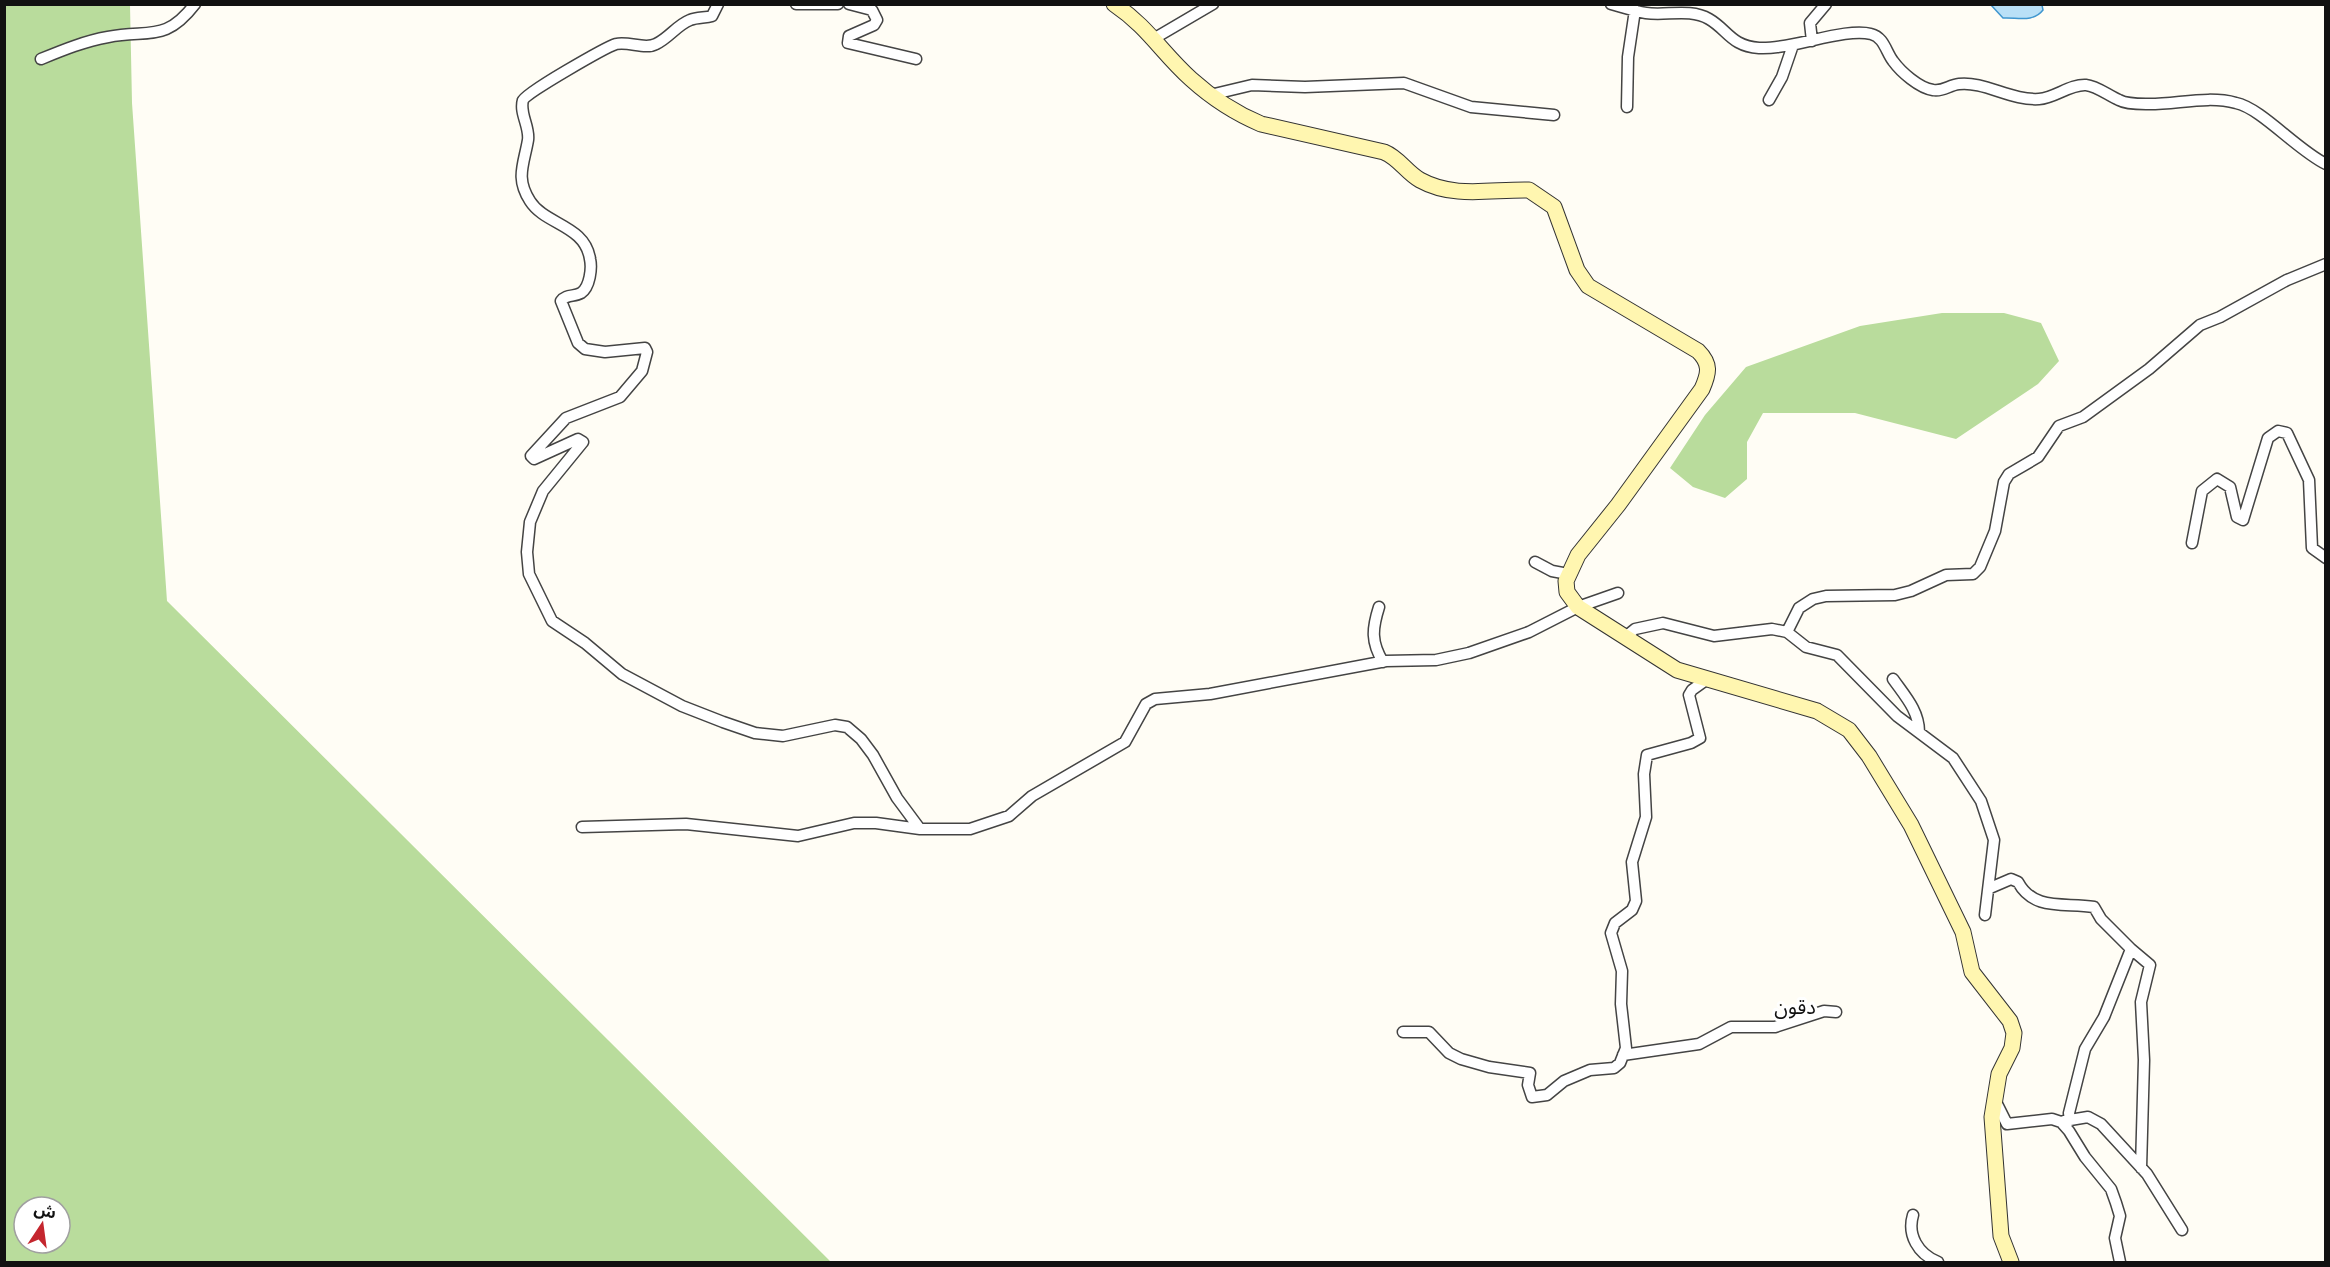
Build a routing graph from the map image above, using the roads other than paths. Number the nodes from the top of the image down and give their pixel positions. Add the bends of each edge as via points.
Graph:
1 (195, 4) edge
2 (718, 4) edge
3 (796, 4) edge
4 (838, 4) edge
5 (849, 4) edge
6 (1114, 4) edge
7 (1213, 4) edge
8 (1611, 4) edge
9 (1826, 4) edge
10 (1635, 10) junction
11 (1155, 38) junction
12 (1812, 41) junction
13 (1793, 45) junction
14 (41, 59) dead end
15 (916, 59) dead end
16 (1210, 95) junction
17 (1769, 100) dead end
18 (1627, 107) dead end
19 (1554, 115) dead end
20 (2325, 164) edge
21 (2325, 264) edge
22 (2192, 543) dead end
23 (2325, 558) edge
24 (1535, 562) dead end
25 (1568, 574) junction
26 (1618, 593) dead end
27 (1379, 607) dead end
28 (1578, 607) junction
29 (1787, 632) junction
30 (1624, 638) junction
31 (1383, 662) junction
32 (1893, 679) dead end
33 (1706, 680) junction
34 (1919, 732) junction
35 (582, 827) dead end
36 (920, 829) junction
37 (1990, 888) junction
38 (1985, 915) dead end
39 (2131, 950) junction
40 (1836, 1012) dead end
41 (1403, 1032) dead end
42 (1623, 1054) junction
43 (1994, 1096) junction
44 (2065, 1121) junction
45 (2141, 1167) junction
46 (1913, 1215) dead end
47 (2182, 1230) dead end
48 (1938, 1263) edge
49 (2012, 1263) edge
50 (2120, 1263) edge

1 - 14 street via 175,26 164,31 106,37
2 - 36 street via 712,16 688,20 654,45 624,43 607,48 536,87 522,101 528,137 520,174 525,193 537,209 577,235 589,255 590,270 584,290 566,296 561,302 578,343 596,351 645,348 647,355 637,379 620,396 566,418 531,456 534,459 578,439 583,442 535,505 527,539 529,574 548,615 559,627 622,674 682,706 768,735 783,736 835,725 853,730
3 - 4 street
5 - 15 street via 872,10 877,20 847,38 848,43
6 - 11 main road
7 - 11 street
8 - 10 street
9 - 12 street via 1810,24
10 - 13 street via 1700,15 1727,36 1755,48
10 - 18 street via 1628,57
11 - 16 main road
12 - 13 street
12 - 20 street via 1871,34 1880,39 1908,76 1930,90 1940,91 1959,84 2037,99 2088,85 2129,103 2236,102 2252,108 2288,140
13 - 17 street
16 - 19 street via 1252,85 1404,83 1471,107
16 - 25 main road via 1261,124 1392,155 1408,172 1436,188 1529,190 1554,207 1577,270 1588,286 1706,359 1708,375 1702,389 1578,555
21 - 29 street via 2200,325 2150,369 2083,417 2059,426 2038,457 2009,474 2004,482 1995,531 1980,567 1973,574 1946,574 1895,595 1813,599 1799,608
22 - 23 street via 2202,491 2217,479 2230,487 2237,517 2242,520 2268,438 2278,430 2287,433 2309,480 2312,548
24 - 25 street
25 - 28 main road via 1567,592
26 - 28 street
27 - 31 street via 1372,628 1374,648
28 - 30 main road
28 - 31 street via 1529,632 1469,653 1436,660
29 - 30 street via 1757,630 1714,636 1663,623 1635,629
29 - 34 street via 1806,646 1837,655 1897,716
30 - 33 main road via 1677,670
31 - 36 street via 1210,694 1155,699 1146,704 1125,742 1032,796 1009,816 970,829
32 - 34 street via 1912,706
33 - 42 street via 1689,695 1700,738 1647,755 1646,818 1632,862 1636,901 1611,933 1622,971 1621,1005 1626,1035
33 - 43 main road via 1817,711 1850,730 1869,756 1911,825 1963,932 1972,972 2010,1021 2014,1033 2012,1048 1999,1074
34 - 37 street via 1953,758 1984,807 1994,840
35 - 36 street via 686,824 798,836 854,824
37 - 38 street
37 - 39 street via 2011,879 2038,902 2094,907
39 - 44 street via 2104,1017 2085,1049
39 - 45 street via 2150,964 2141,1002
40 - 42 street via 1824,1011 1775,1027 1731,1027 1699,1044
41 - 42 street via 1429,1032 1449,1053 1461,1059 1530,1073 1532,1097 1547,1095 1564,1081 1590,1070 1614,1068
43 - 44 street via 2007,1124 2015,1126 2039,1119
43 - 49 main road via 1992,1117 2001,1236
44 - 45 street via 2095,1119
44 - 50 street via 2111,1189 2120,1216 2115,1238
45 - 47 street
46 - 48 street via 1910,1226 1914,1240

